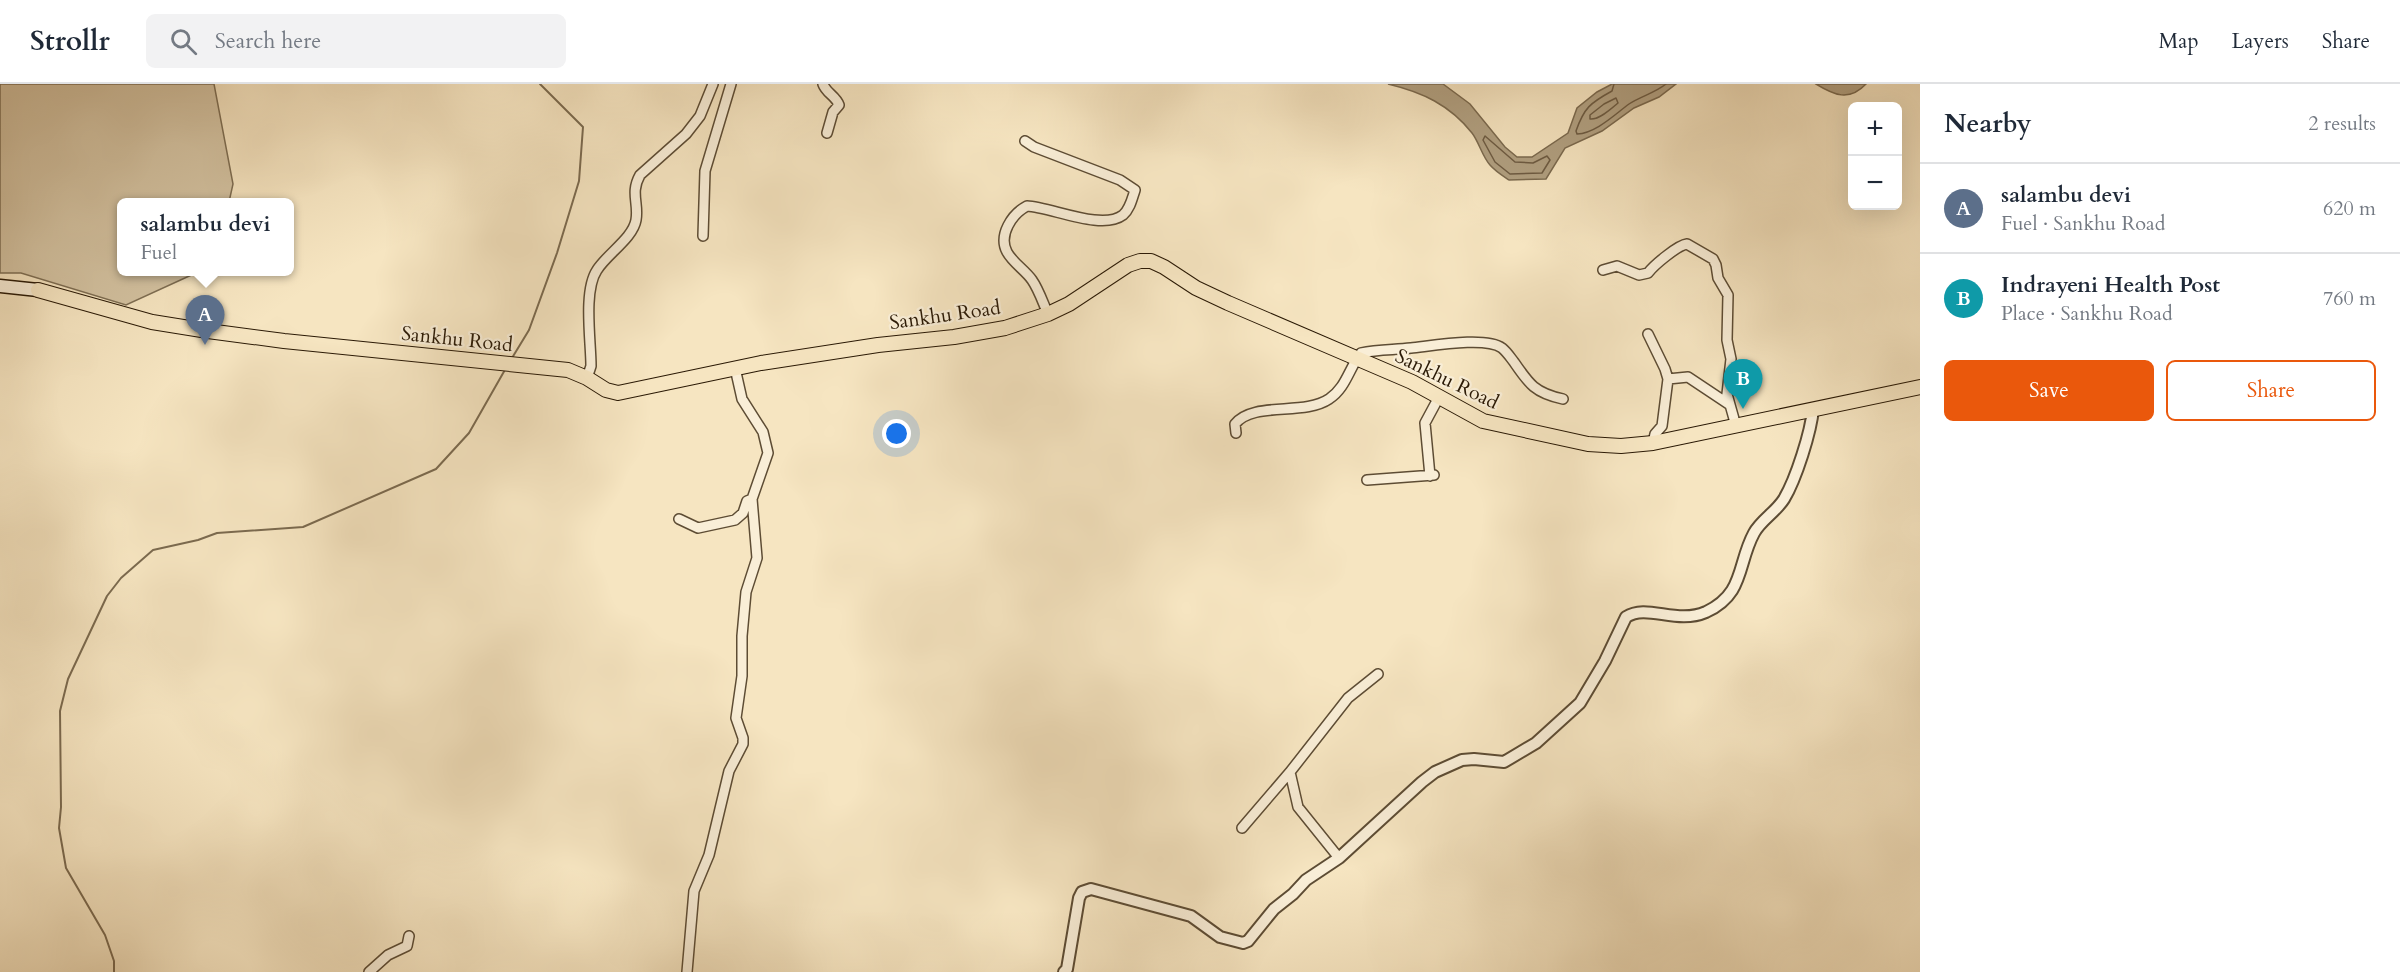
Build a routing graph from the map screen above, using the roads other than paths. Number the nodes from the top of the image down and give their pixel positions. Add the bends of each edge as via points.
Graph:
1 (713, 84) edge
2 (731, 84) edge
3 (823, 84) edge
4 (827, 133) dead end
5 (1025, 141) dead end
6 (703, 236) dead end
7 (1603, 270) dead end
8 (0, 286) edge
9 (38, 290) joint
10 (1048, 314) junction
11 (1648, 334) dead end
12 (1356, 359) junction
13 (735, 368) junction
14 (587, 378) junction
15 (1668, 380) junction
16 (1920, 387) edge
17 (1439, 397) junction
18 (1563, 399) dead end
19 (1730, 405) junction
20 (1813, 409) junction
21 (1736, 426) junction
22 (1236, 433) dead end
23 (1653, 443) junction
24 (1367, 480) dead end
25 (752, 499) junction
26 (680, 519) dead end
27 (1378, 674) dead end
28 (1290, 772) junction
29 (1242, 828) dead end
30 (1339, 858) junction
31 (410, 936) dead end
32 (369, 972) edge
33 (687, 972) edge
34 (1064, 972) edge

1 - 14 street via 700,116 686,134 639,175 634,196 636,220 627,237 595,272 590,292 591,366
2 - 6 street via 705,171
3 - 4 street via 839,105
5 - 10 street via 1136,190 1129,209 1121,217 1100,220 1027,206 1019,210 1007,227 1004,242 1008,253 1033,281
7 - 19 street via 1617,266 1639,275 1648,273 1687,243 1713,260 1728,295
8 - 9 main road
9 - 14 main road, Sankhu Road via 152,322 284,341 568,370
10 - 12 main road, Sankhu Road via 1128,265 1151,261 1218,298
10 - 13 main road, Sankhu Road via 985,332
11 - 15 street
12 - 17 main road, Sankhu Road
12 - 18 street via 1361,353 1383,349 1492,343 1505,350 1532,387
12 - 22 street via 1339,391 1328,400 1251,414 1235,424
13 - 14 main road, Sankhu Road via 618,393
13 - 25 street via 742,399 756,418 767,445 767,461
15 - 19 street via 1688,377
15 - 23 street via 1662,426
16 - 20 main road, Sankhu Road
17 - 23 main road, Sankhu Road via 1493,425 1588,444
17 - 24 street via 1425,423 1432,475
19 - 21 street
20 - 21 main road, Sankhu Road
20 - 30 street via 1811,429 1785,498 1754,534 1738,580 1723,602 1703,613 1680,618 1638,611 1626,617 1580,703 1536,743 1504,762 1462,760 1436,772
21 - 23 main road, Sankhu Road
25 - 26 street via 735,520 698,528
25 - 33 street via 757,558 746,592 736,718 743,744 729,771 709,855 694,891
27 - 28 street via 1348,698
28 - 29 street
28 - 30 street via 1298,807
30 - 34 street via 1306,880 1243,943 1220,937 1191,916 1092,888 1082,892
31 - 32 street via 407,946 388,955

